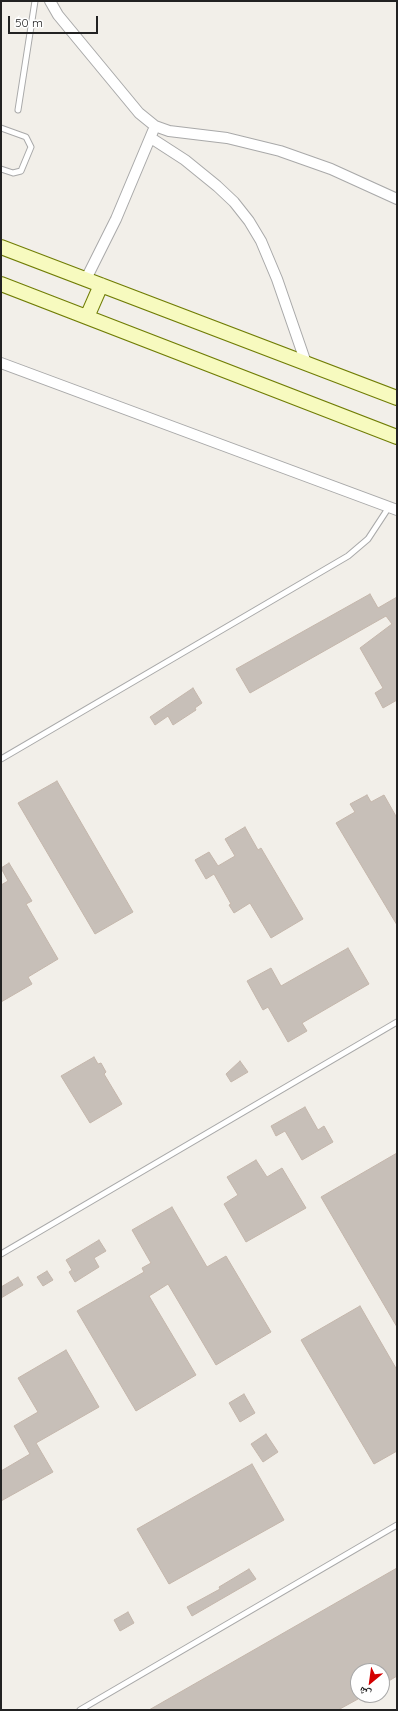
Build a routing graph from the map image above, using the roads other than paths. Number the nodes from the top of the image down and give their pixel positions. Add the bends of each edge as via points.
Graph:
1 (35, 1) edge
2 (50, 1) edge
3 (18, 110) dead end
4 (155, 126) junction
5 (1, 128) edge
6 (151, 138) junction
7 (1, 169) edge
8 (397, 199) edge
9 (1, 246) edge
10 (86, 279) junction
11 (1, 284) edge
12 (101, 285) junction
13 (87, 317) junction
14 (1, 363) edge
15 (306, 363) junction
16 (397, 398) edge
17 (397, 437) edge
18 (393, 508) edge
19 (1, 759) edge
20 (397, 1022) edge
21 (1, 1254) edge
22 (397, 1525) edge
23 (80, 1710) edge

1 - 3 lane
2 - 4 street via 58,15 139,113
4 - 6 street
4 - 8 street via 169,131 234,140 280,151 331,169
5 - 7 lane via 26,137 31,147 21,171 13,173
6 - 10 street via 122,206
6 - 15 street via 185,160 217,186 234,202 248,221 261,241 277,279
9 - 10 street
10 - 12 street
11 - 13 street
12 - 13 street
12 - 15 street
13 - 17 street
14 - 18 street
15 - 16 street
18 - 19 lane via 368,539 348,556
20 - 21 lane
22 - 23 lane

